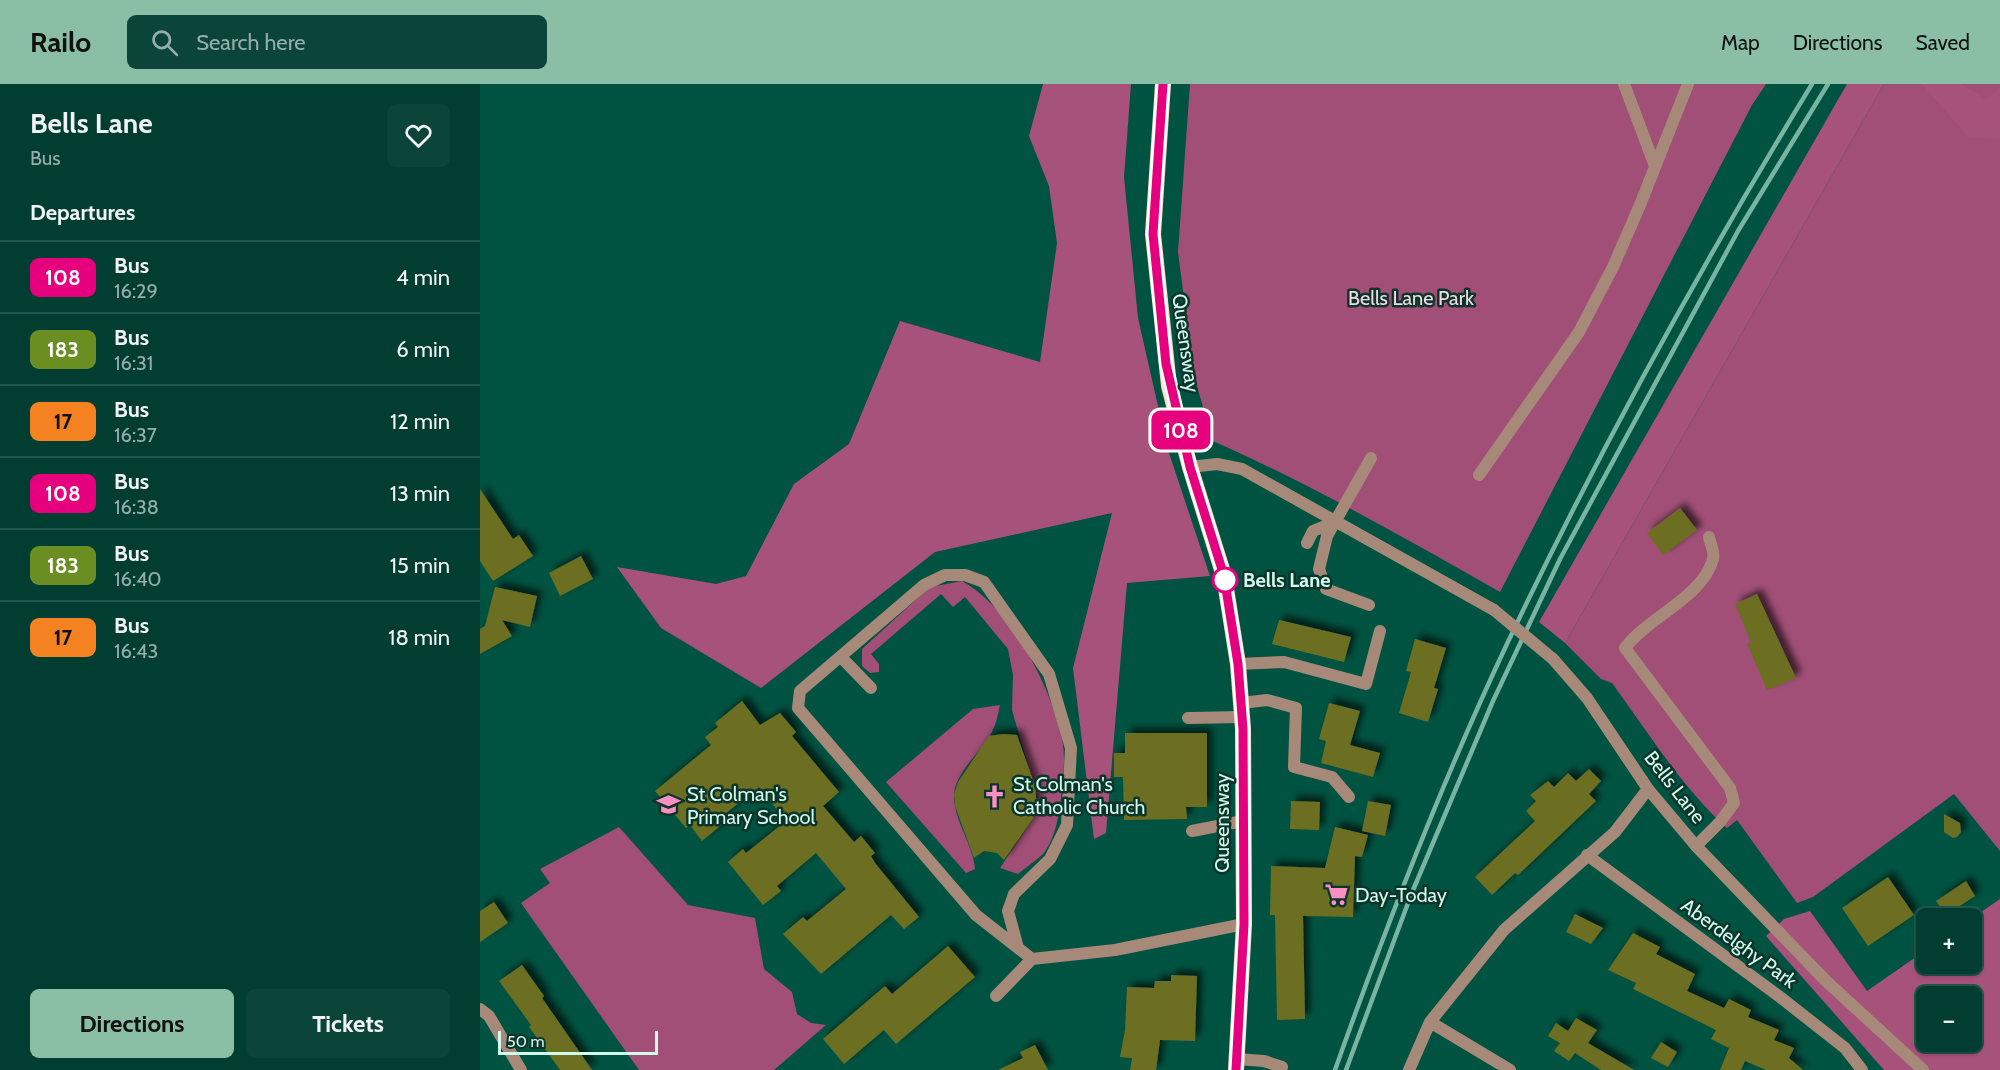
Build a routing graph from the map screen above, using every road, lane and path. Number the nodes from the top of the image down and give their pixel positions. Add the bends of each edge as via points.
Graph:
1 (1163, 84) edge
2 (1624, 84) edge
3 (1688, 84) edge
4 (1655, 166) junction
5 (1371, 458) dead end
6 (1190, 467) junction
7 (1479, 475) dead end
8 (1335, 522) junction
9 (1709, 537) dead end
10 (1307, 543) dead end
11 (1369, 605) dead end
12 (1380, 631) dead end
13 (841, 657) junction
14 (1238, 664) junction
15 (871, 688) dead end
16 (1242, 710) junction
17 (1188, 718) dead end
18 (1645, 784) junction
19 (1349, 797) dead end
20 (1243, 821) junction
21 (1192, 831) dead end
22 (1696, 846) junction
23 (1587, 855) junction
24 (1244, 924) junction
25 (1017, 948) junction
26 (1032, 959) junction
27 (996, 996) dead end
28 (480, 1009) edge
29 (1431, 1022) junction
30 (1236, 1064) edge
31 (1281, 1067) dead end
32 (521, 1070) edge
33 (1409, 1070) edge
34 (1510, 1070) edge
35 (1862, 1070) edge
36 (1923, 1070) edge

1 - 6 highway, Queensway via 1153,234 1155,277 1169,386
2 - 4 street
3 - 4 street
4 - 7 street via 1613,267 1579,332
5 - 8 street
6 - 8 street, Bells Lane via 1217,464 1242,469
6 - 14 highway, Queensway via 1224,576
8 - 10 street via 1313,531
8 - 11 street via 1318,570 1326,589
8 - 18 street, Bells Lane, bridge via 1494,610 1553,658 1587,698
9 - 22 street via 1714,558 1701,583 1635,634 1625,648 1730,788 1734,803 1730,811
12 - 14 street via 1366,684 1284,662
13 - 15 street
13 - 25 street via 800,691 798,708 976,915
13 - 25 street via 924,585 945,575 965,575 984,582 1049,674 1071,748 1067,825 1050,858 1014,894 1008,911
14 - 16 highway, Queensway
16 - 17 street
16 - 19 street via 1267,700 1296,708 1294,767 1332,777
16 - 20 highway, Queensway
18 - 22 street, Bells Lane
18 - 23 street via 1615,832
20 - 21 street
20 - 24 highway, Queensway
22 - 36 street, Bells Lane via 1825,980
23 - 29 street via 1504,930
23 - 35 street, Aberdelghy Park via 1780,997 1845,1048
24 - 26 street via 1115,950
24 - 30 highway, Queensway
25 - 26 street
26 - 27 street
28 - 32 street via 489,1016
29 - 33 street
29 - 34 street
30 - 31 street via 1264,1061

